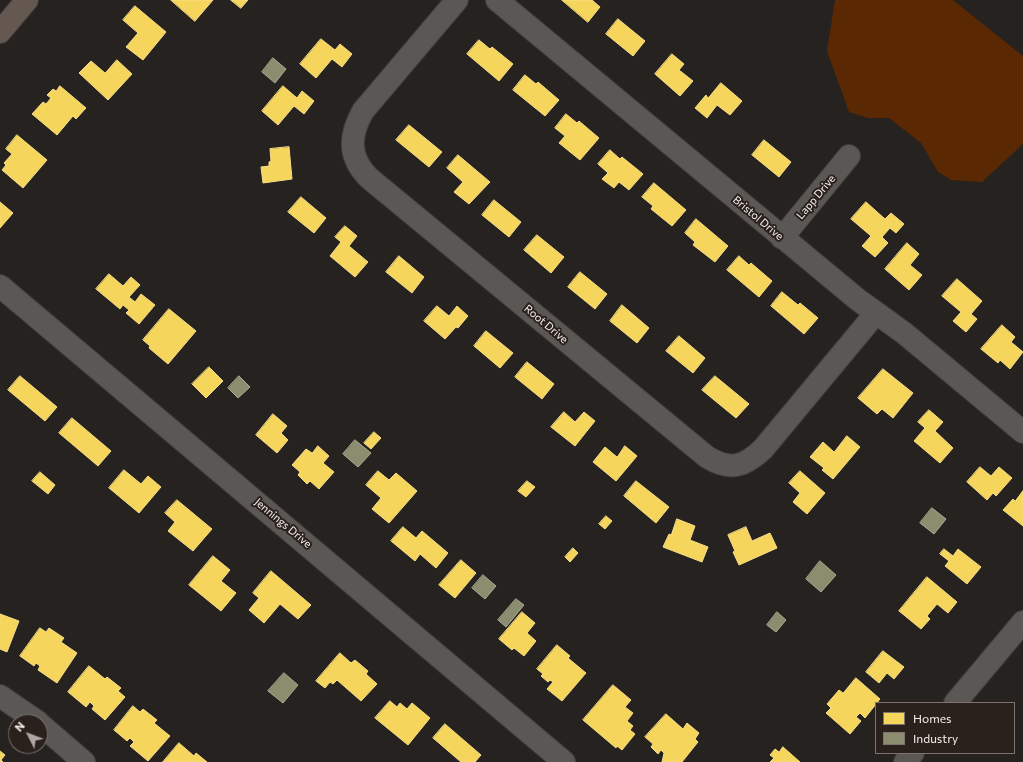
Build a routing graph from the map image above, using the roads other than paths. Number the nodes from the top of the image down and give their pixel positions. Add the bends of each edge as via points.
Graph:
1 (27, 0) edge
2 (457, 0) edge
3 (497, 0) edge
4 (0, 32) edge
5 (849, 156) dead end
6 (782, 238) junction
7 (0, 286) edge
8 (876, 313) junction
9 (1023, 432) edge
10 (1023, 622) edge
11 (0, 696) edge
12 (956, 702) edge
13 (26, 714) edge
14 (48, 731) edge
15 (912, 754) edge
16 (84, 762) edge
17 (564, 762) edge
18 (905, 762) edge

1 - 4 main road
2 - 8 street, Root Drive via 363,111 353,139 352,152 357,164 369,178 707,457 724,466 737,466 754,457
3 - 6 street, Bristol Drive
5 - 6 street, Lapp Drive
6 - 8 street, Bristol Drive
7 - 17 street, Jennings Drive
8 - 9 street, Bristol Drive via 904,333
10 - 12 street
11 - 13 street
14 - 16 street
15 - 18 street

